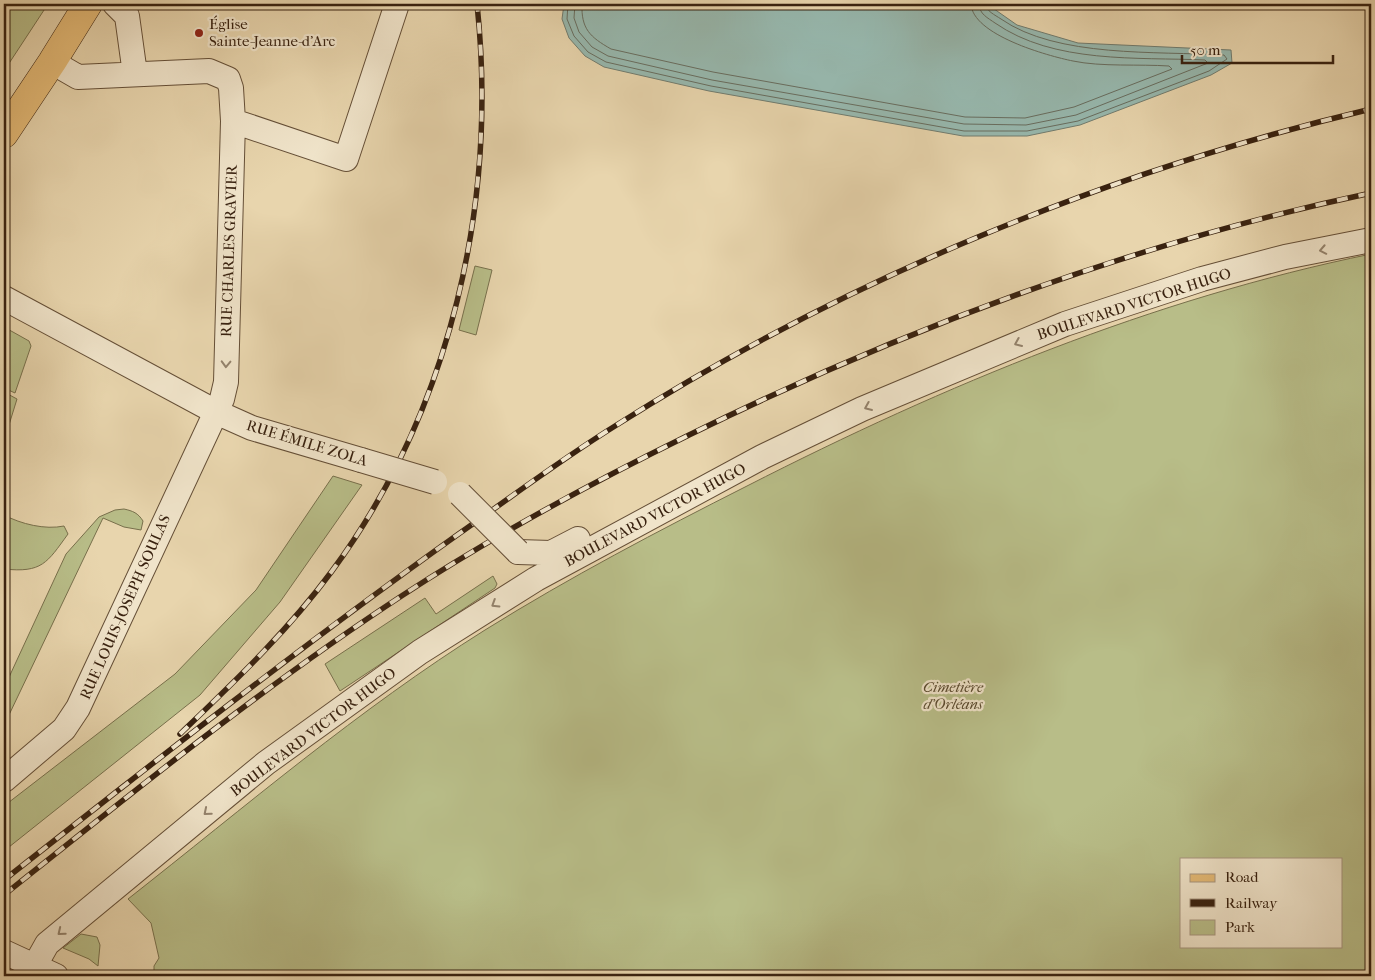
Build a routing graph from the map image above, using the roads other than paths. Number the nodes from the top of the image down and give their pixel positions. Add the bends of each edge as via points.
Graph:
1 (88, 4) edge
2 (115, 4) edge
3 (397, 4) edge
4 (52, 62) junction
5 (135, 74) junction
6 (233, 121) junction
7 (4, 134) edge
8 (1371, 240) edge
9 (4, 298) edge
10 (216, 412) junction
11 (638, 524) junction
12 (518, 552) junction
13 (536, 579) junction
14 (4, 780) edge
15 (4, 952) edge
16 (32, 971) edge
17 (56, 976) edge

1 - 4 main road
2 - 5 street via 128,16
3 - 6 street via 346,158
4 - 5 street via 78,77
4 - 7 main road
5 - 6 street, RUE CHARLES GRAVIER via 209,71 228,79
6 -> 10 street, RUE CHARLES GRAVIER via 226,382
8 -> 11 street, BOULEVARD VICTOR HUGO via 1285,257 1202,279 1065,324 862,409 762,457
9 - 10 street, RUE ÉMILE ZOLA
10 - 12 street, RUE ÉMILE ZOLA, bridge via 252,428 435,482 460,494
10 - 14 street, RUE LOUIS-JOSEPH SOULAS via 78,708 64,729
11 - 12 street via 609,523 552,553
11 - 13 street, BOULEVARD VICTOR HUGO
12 - 13 street, RUE ÉMILE ZOLA
13 -> 16 street, BOULEVARD VICTOR HUGO via 420,652 266,763 47,944
15 - 16 street
16 - 17 street

